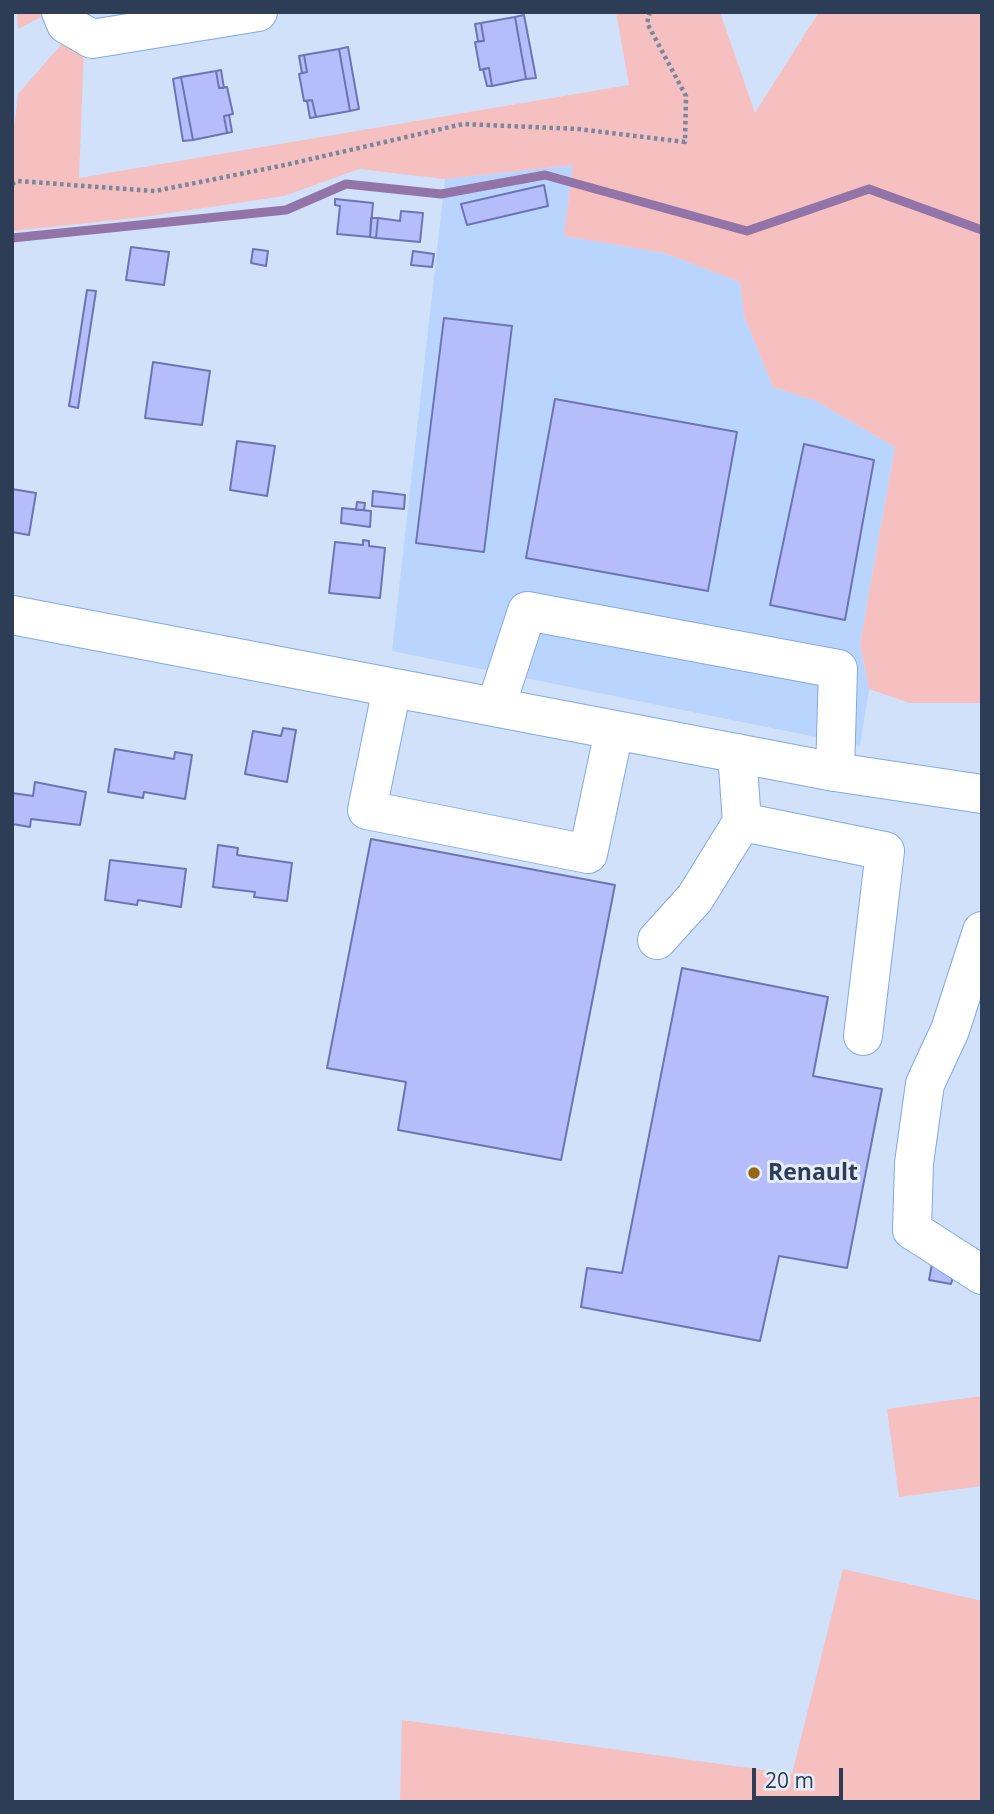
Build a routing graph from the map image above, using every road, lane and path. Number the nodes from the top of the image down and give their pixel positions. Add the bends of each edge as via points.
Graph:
1 (61, 12) edge
2 (258, 12) edge
3 (650, 12) edge
4 (12, 184) edge
5 (12, 615) edge
6 (392, 688) junction
7 (496, 706) junction
8 (614, 731) junction
9 (737, 753) junction
10 (835, 772) junction
11 (982, 793) edge
12 (743, 822) junction
13 (982, 931) edge
14 (657, 940) dead end
15 (863, 1036) dead end
16 (982, 1275) edge

1 - 2 main road via 66,24 92,39
3 - 4 path via 646,23 685,96 685,142 578,129 463,124 155,191
5 - 6 main road
6 - 7 main road
6 - 8 main road via 367,810 588,854
7 - 8 main road
7 - 10 main road via 527,611 838,669
8 - 9 main road
9 - 10 main road
9 - 12 main road
10 - 11 main road
12 - 14 main road via 695,898
12 - 15 main road via 885,851
13 - 16 main road via 950,1030 925,1084 914,1163 912,1230

